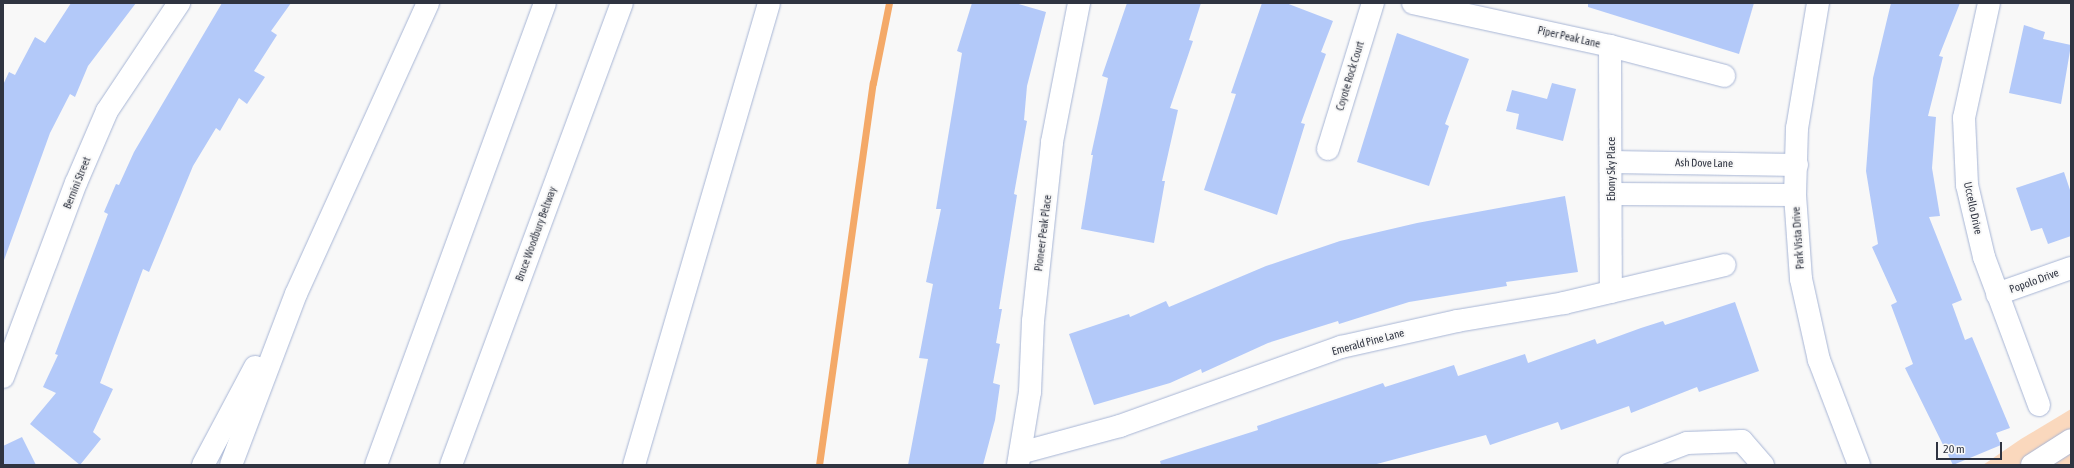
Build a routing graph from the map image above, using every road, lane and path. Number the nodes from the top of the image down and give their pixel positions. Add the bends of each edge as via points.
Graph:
1 (178, 3) edge
2 (428, 3) edge
3 (545, 3) edge
4 (622, 3) edge
5 (769, 3) edge
6 (1080, 3) edge
7 (1373, 3) edge
8 (1413, 3) edge
9 (1818, 3) edge
10 (1989, 3) edge
11 (1610, 46) junction
12 (1724, 76) dead end
13 (1328, 149) dead end
14 (1611, 162) junction
15 (1797, 165) junction
16 (1611, 194) junction
17 (1795, 195) junction
18 (1725, 265) dead end
19 (2071, 268) edge
20 (1611, 292) junction
21 (296, 294) junction
22 (1997, 294) junction
23 (3, 377) edge
24 (2039, 405) dead end
25 (2071, 440) edge
26 (1019, 459) edge
27 (203, 465) edge
28 (231, 465) edge
29 (376, 465) edge
30 (451, 465) edge
31 (634, 465) edge
32 (1629, 465) edge
33 (1763, 465) edge
34 (1859, 465) edge
35 (2032, 465) edge

1 - 23 main road, Bernini Street via 108,111 76,182
2 - 21 main road
3 - 29 main road
4 - 30 main road, Bruce Woodbury Beltway
5 - 31 main road
6 - 26 main road, Pioneer Peak Place via 1052,142 1032,321 1030,392
7 - 13 main road, Coyote Rock Court
8 - 11 main road, Piper Peak Lane
9 - 15 main road, Park Vista Drive via 1802,87
10 - 22 main road, Uccello Drive via 1974,62 1964,126 1966,185
11 - 12 main road, Piper Peak Lane
11 - 14 main road, Ebony Sky Place
14 - 15 main road, Ash Dove Lane
14 - 16 main road, Ebony Sky Place
15 - 17 main road, Park Vista Drive
16 - 17 main road
16 - 20 main road, Ebony Sky Place
17 - 34 main road, Park Vista Drive via 1801,279 1810,322 1834,405
18 - 20 main road, Emerald Pine Lane
19 - 22 main road, Popolo Drive
20 - 26 main road, Emerald Pine Lane via 1443,324 1341,347 1120,426
21 - 27 main road
21 - 28 main road
22 - 24 main road, Uccello Drive
25 - 35 main road
32 - 33 main road via 1687,443 1742,441

